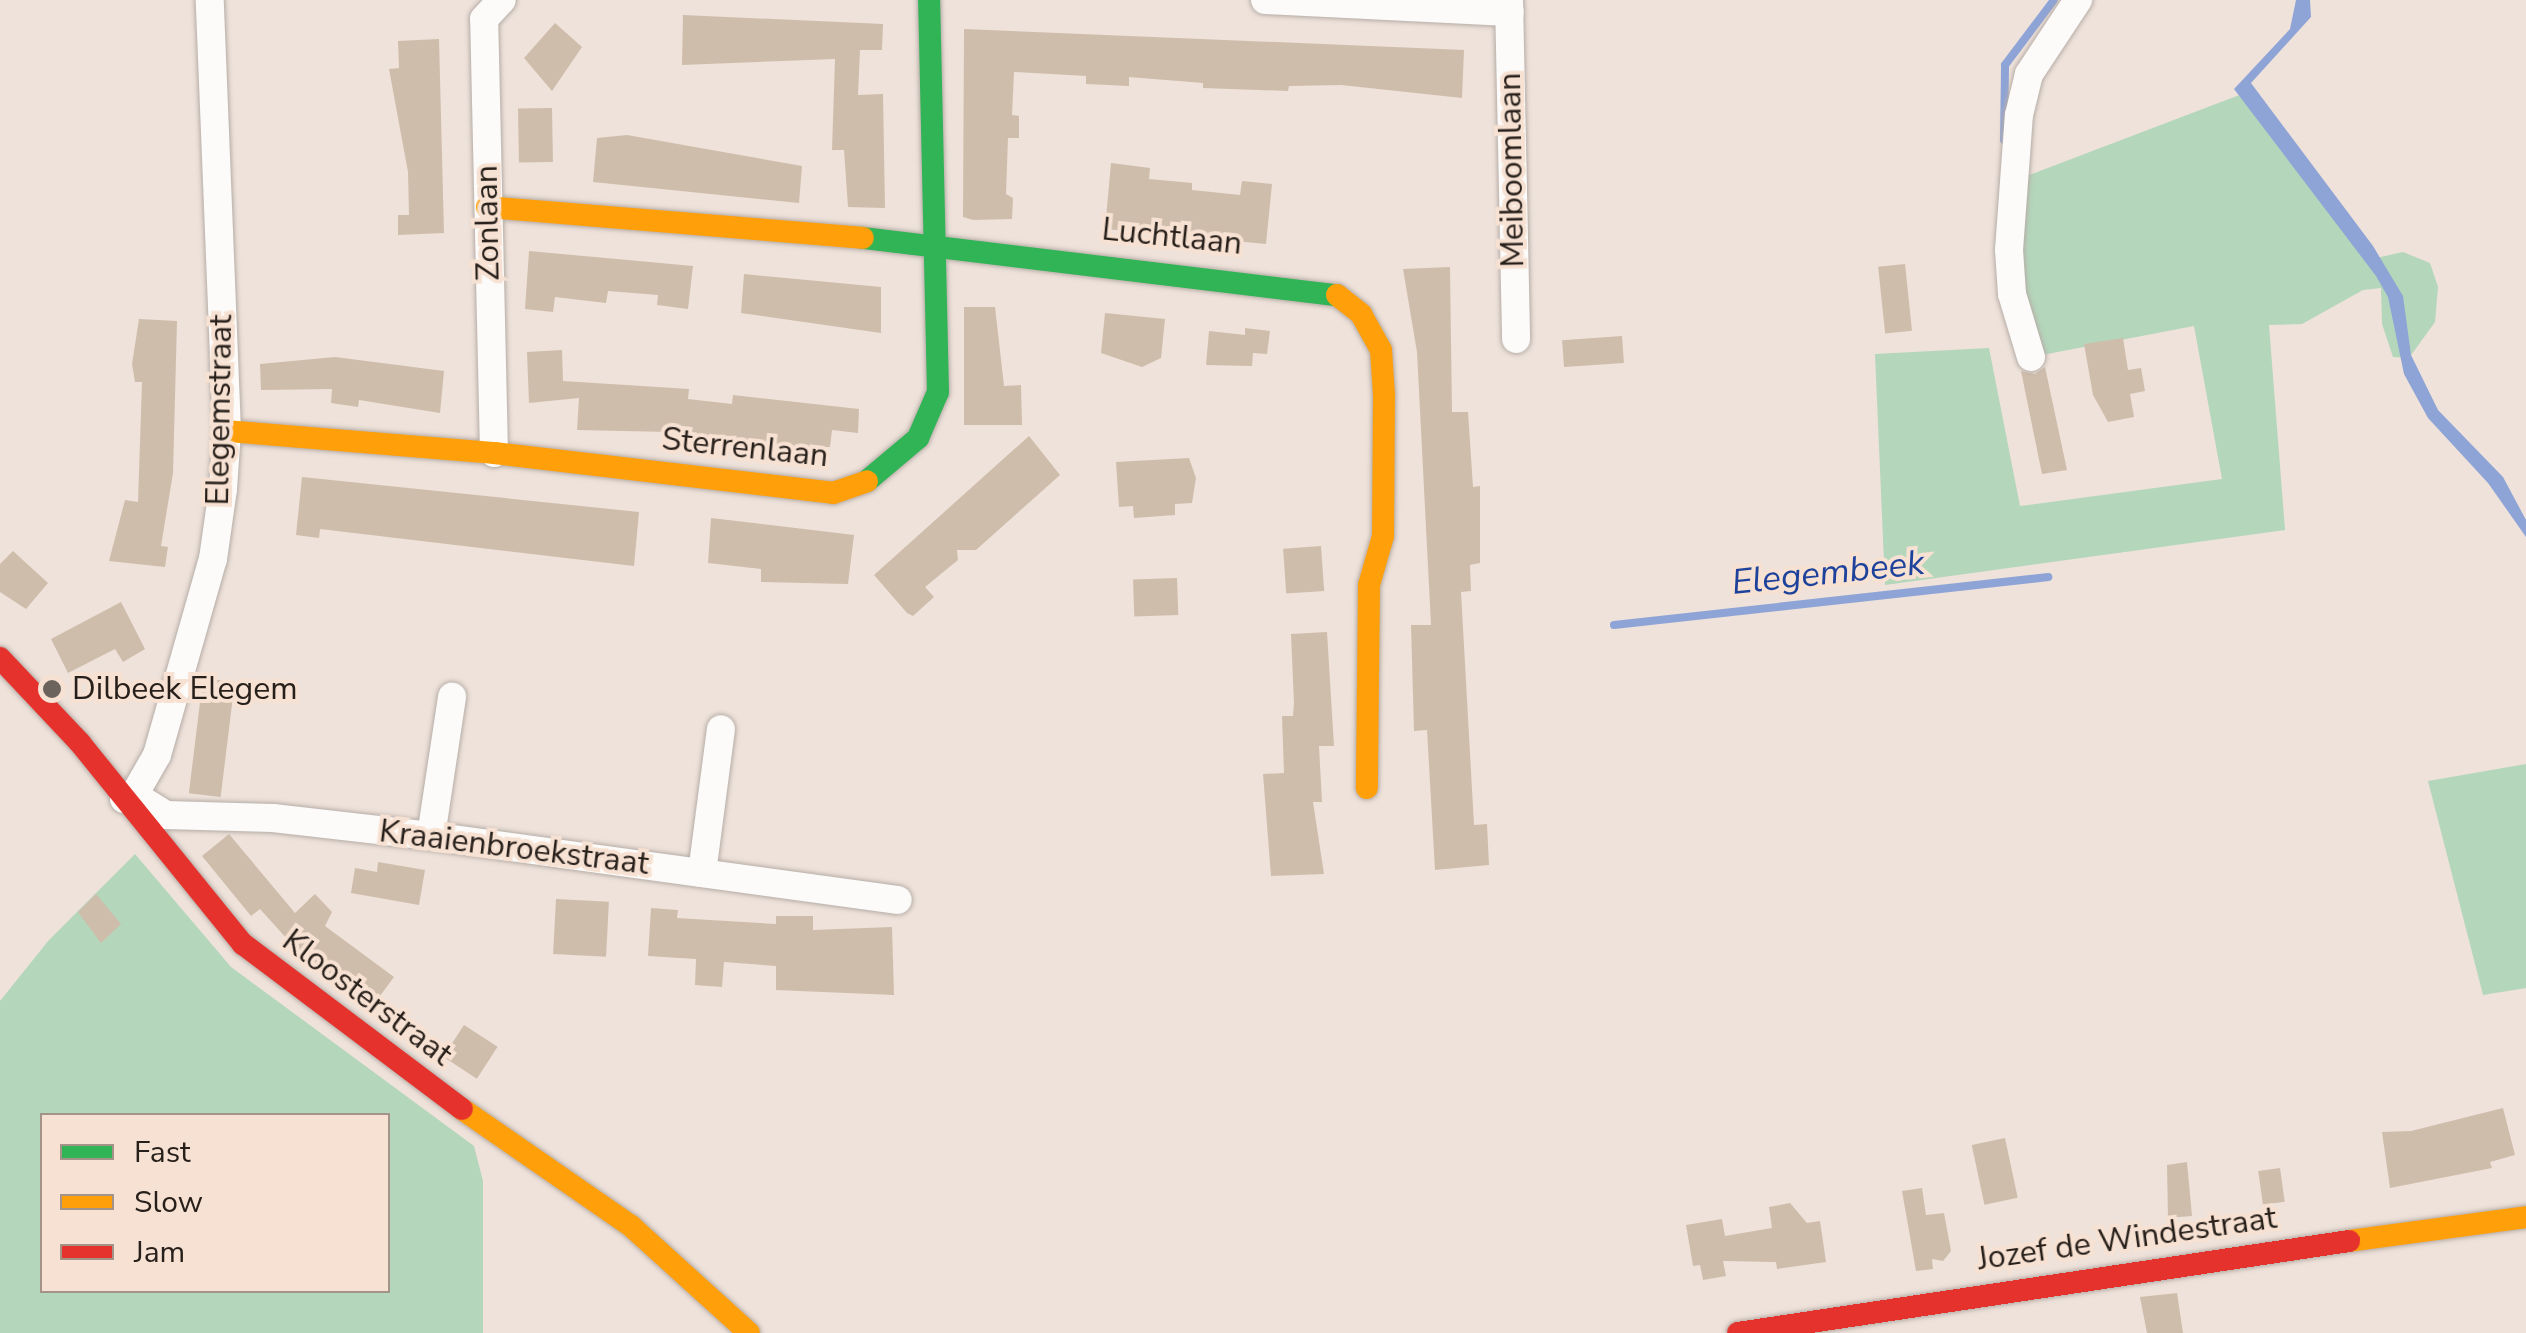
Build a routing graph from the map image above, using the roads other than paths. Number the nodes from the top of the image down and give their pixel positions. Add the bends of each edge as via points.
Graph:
1 (210, 0) edge
2 (502, 0) edge
3 (929, 0) edge
4 (1265, 0) edge
5 (2078, 0) edge
6 (1509, 6) edge
7 (487, 207) junction
8 (936, 244) junction
9 (1516, 339) dead end
10 (2031, 357) dead end
11 (227, 431) junction
12 (494, 453) junction
13 (0, 658) edge
14 (452, 697) dead end
15 (721, 729) dead end
16 (1366, 788) dead end
17 (129, 797) junction
18 (432, 836) junction
19 (702, 873) junction
20 (898, 900) dead end
21 (2526, 1217) edge
22 (748, 1333) edge
23 (1738, 1333) edge

1 - 11 street, Elegemstraat
2 - 7 street, Zonlaan via 484,19
3 - 8 street, Sterrenlaan
4 - 6 street
5 - 10 street via 2028,74 2019,115 2009,250 2012,294
6 - 9 street, Meiboomlaan
7 - 8 street, Luchtlaan
7 - 12 street, Zonlaan
8 - 12 street, Sterrenlaan via 938,392 918,438 878,477 834,493
8 - 16 street, Luchtlaan via 1284,283 1330,292 1361,314 1381,350 1384,395 1383,536 1368,585
11 - 12 street, Sterrenlaan
11 - 17 street, Elegemstraat via 214,559 157,754
13 - 17 street, Kloosterstraat
14 - 18 street
15 - 19 street
17 - 18 street, Kraaienbroekstraat via 166,815 274,818
17 - 22 street, Kloosterstraat via 243,944 392,1060 631,1226
18 - 19 street, Kraaienbroekstraat
19 - 20 street, Kraaienbroekstraat
21 - 23 street, Jozef de Windestraat via 2057,1280

